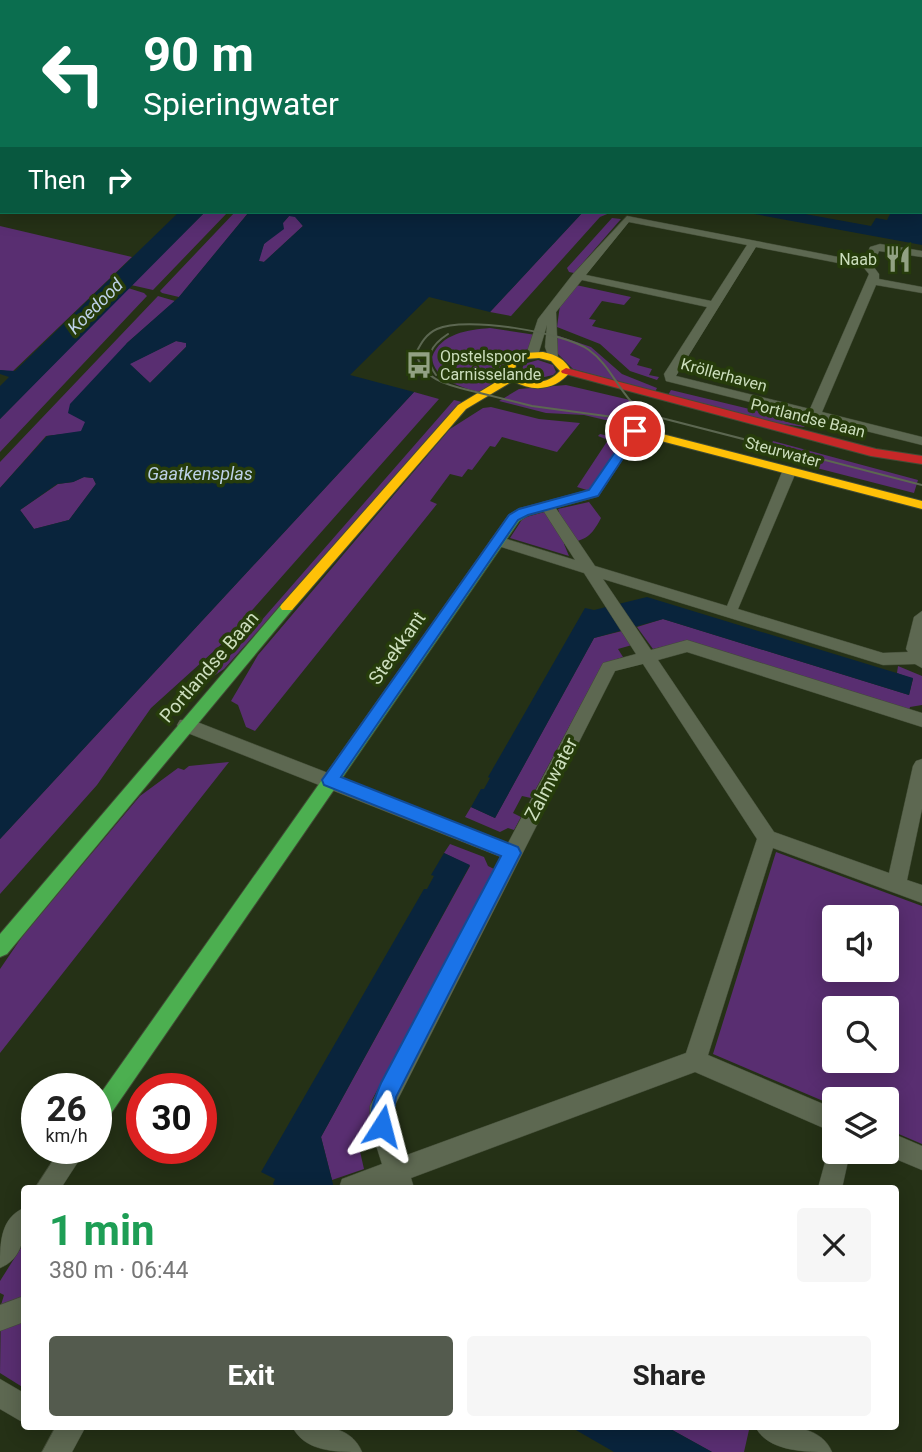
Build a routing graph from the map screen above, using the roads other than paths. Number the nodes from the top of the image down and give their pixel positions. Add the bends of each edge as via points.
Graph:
1 (648, 214) edge
2 (641, 222) junction
3 (753, 244) junction
4 (922, 254) edge
5 (868, 266) junction
6 (577, 276) junction
7 (872, 281) junction
8 (922, 290) edge
9 (713, 306) junction
10 (551, 313) junction
11 (532, 355) junction
12 (554, 358) junction
13 (562, 376) junction
14 (519, 380) junction
15 (814, 415) junction
16 (635, 431) joint
17 (922, 441) edge
18 (883, 455) junction
19 (922, 460) edge
20 (922, 469) edge
21 (789, 472) junction
22 (922, 505) edge
23 (548, 507) junction
24 (497, 541) junction
25 (582, 566) junction
26 (734, 605) dead end
27 (922, 617) edge
28 (647, 656) junction
29 (920, 660) edge
30 (922, 720) edge
31 (186, 725) junction
32 (922, 766) edge
33 (330, 780) junction
34 (767, 838) junction
35 (512, 853) junction
36 (896, 885) junction
37 (922, 894) edge
38 (0, 948) edge
39 (695, 1061) junction
40 (112, 1095) edge
41 (822, 1115) edge
42 (899, 1148) edge
43 (922, 1158) edge
44 (67, 1164) edge
45 (835, 1164) edge
46 (399, 1180) edge
47 (56, 1185) edge
48 (368, 1185) edge
49 (831, 1185) edge
50 (21, 1224) edge
51 (0, 1255) edge
52 (21, 1309) edge
53 (0, 1318) edge
54 (0, 1393) edge
55 (21, 1407) edge
56 (312, 1430) edge
57 (779, 1430) edge
58 (348, 1452) edge
59 (818, 1452) edge

1 - 2 street
2 - 3 street
2 - 6 street via 627,219
3 - 5 street
3 - 9 street, Kröllerhaven
4 - 5 street via 880,247 874,249
5 - 7 street via 874,274
6 - 9 street
6 - 10 street
7 - 8 street
7 - 15 street
9 - 15 street, Kröllerhaven via 670,378
10 - 11 street via 542,321
10 - 12 street
11 - 12 street
11 - 14 street via 511,363 509,373
12 - 13 street via 563,364
13 - 14 street via 543,385
13 - 18 street, Portlandse Baan
14 - 31 street, Portlandse Baan via 454,418
15 - 17 street, Kröllerhaven
16 - 21 street, Steurwater
16 - 23 street, Steekkant via 594,493
18 - 19 street, Portlandse Baan
18 - 20 street, Portlandse Baan
21 - 22 street, Steurwater
21 - 26 street
23 - 24 street, Steekkant via 514,517
23 - 25 street
24 - 25 street
24 - 33 street, Steekkant
25 - 28 street
25 - 29 street via 883,659
27 - 29 street via 914,649
28 - 30 street, Zalmwater via 687,646
28 - 34 street
28 - 35 street, Zalmwater via 609,667
31 - 33 street
31 - 38 street, Portlandse Baan
32 - 36 street
33 - 35 street
33 - 40 street, Steekkant
34 - 36 street
34 - 39 street
35 - 46 street, Zalmwater via 382,1106 382,1126
36 - 37 street
39 - 41 street
39 - 46 street
42 - 43 street
44 - 47 street
45 - 49 street
46 - 48 street
50 - 51 street
52 - 53 street
54 - 55 street
56 - 58 street
57 - 59 street

